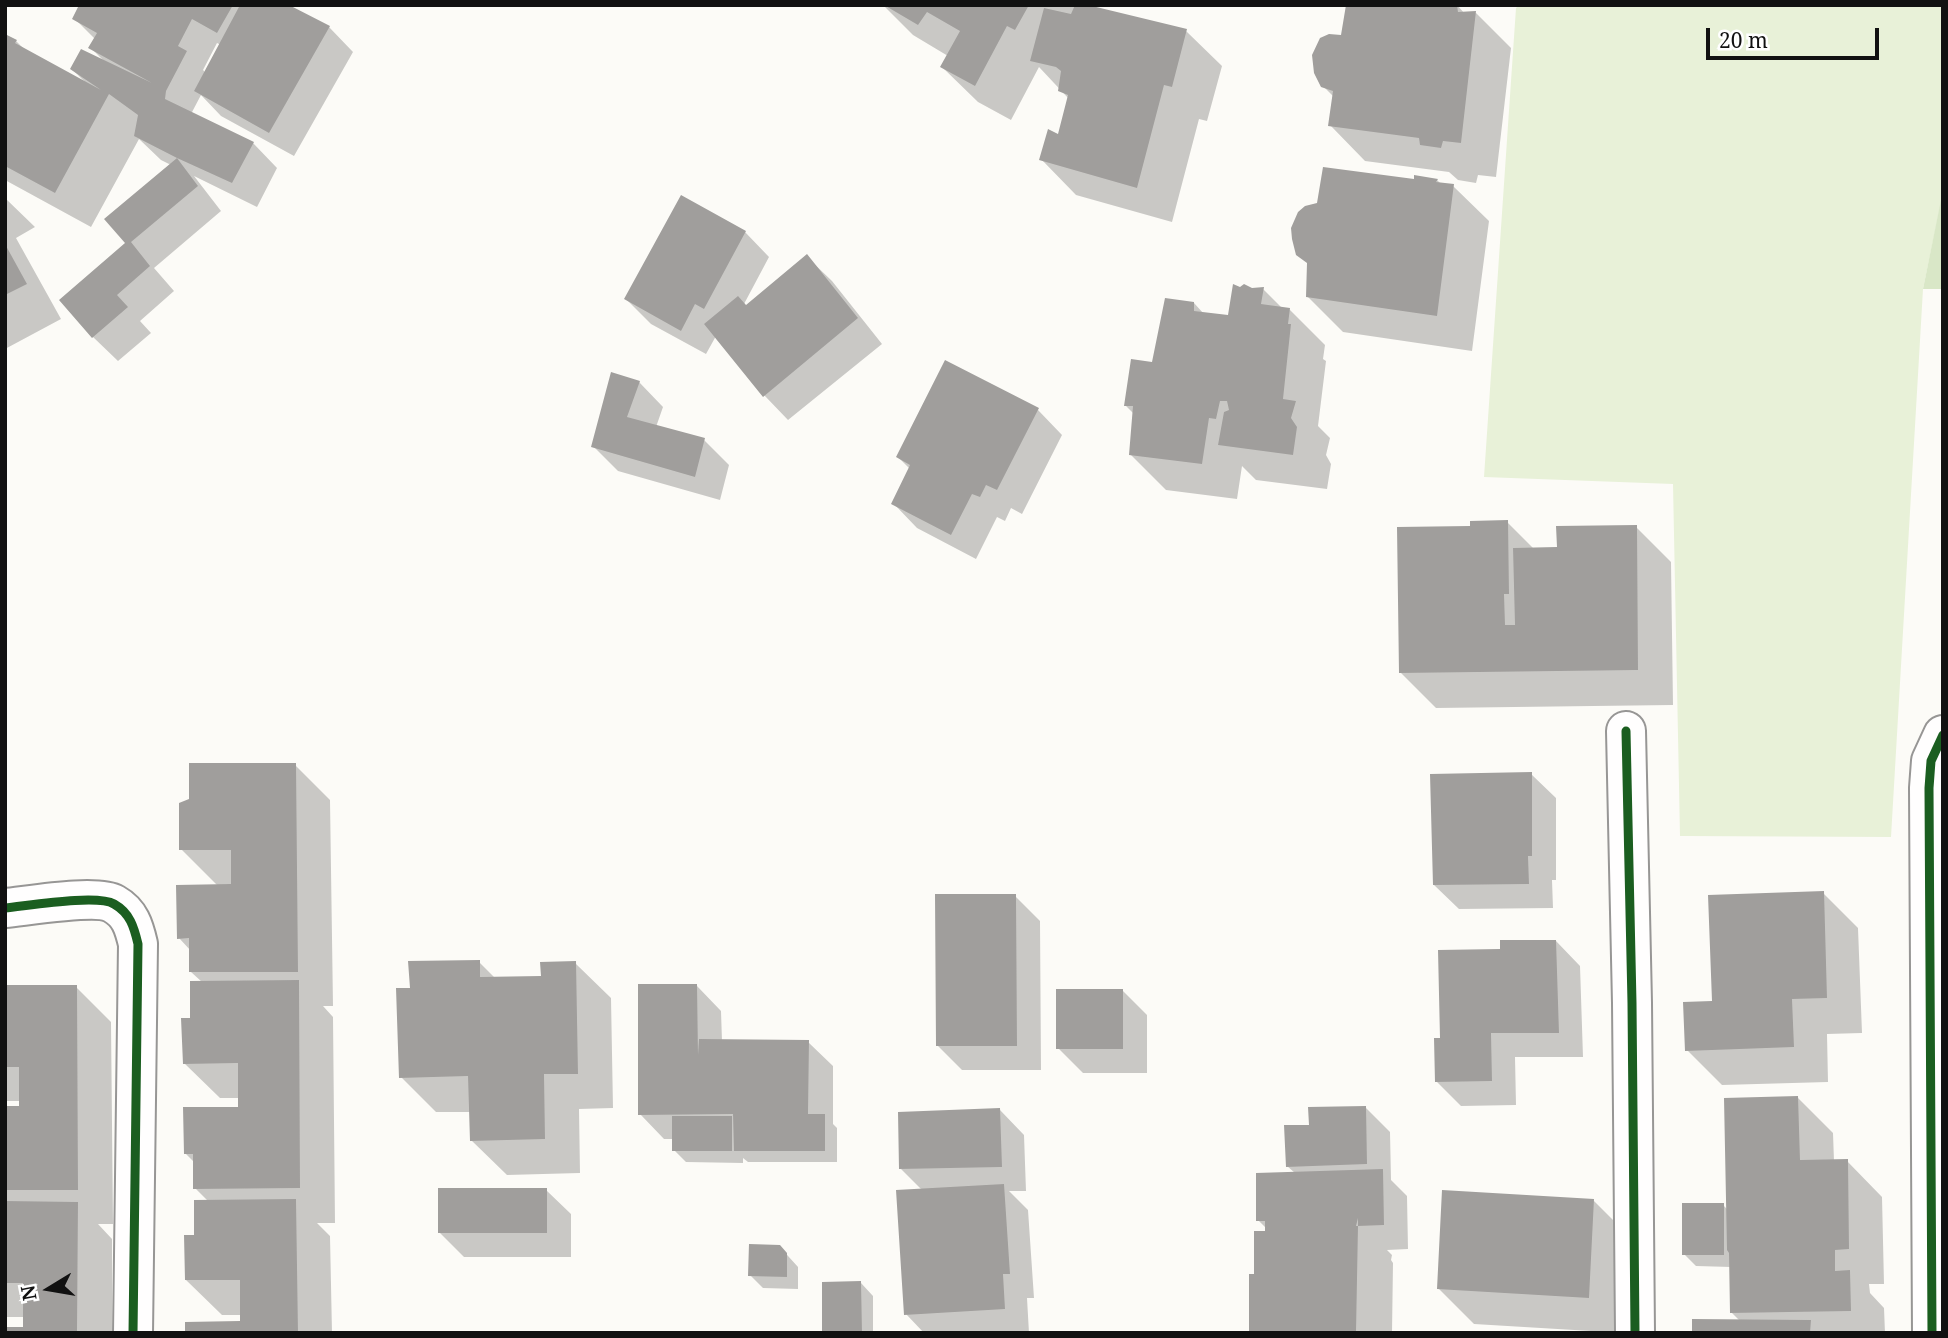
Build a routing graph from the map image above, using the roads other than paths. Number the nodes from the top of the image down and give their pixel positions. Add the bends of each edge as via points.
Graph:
1 (1626, 731) dead end
2 (1943, 735) edge
3 (5, 908) edge
4 (134, 1333) edge
5 (1635, 1333) edge
6 (1932, 1333) edge

1 - 5 street
2 - 6 street via 1931,761 1928,788
3 - 4 street via 111,902 133,924 138,944

